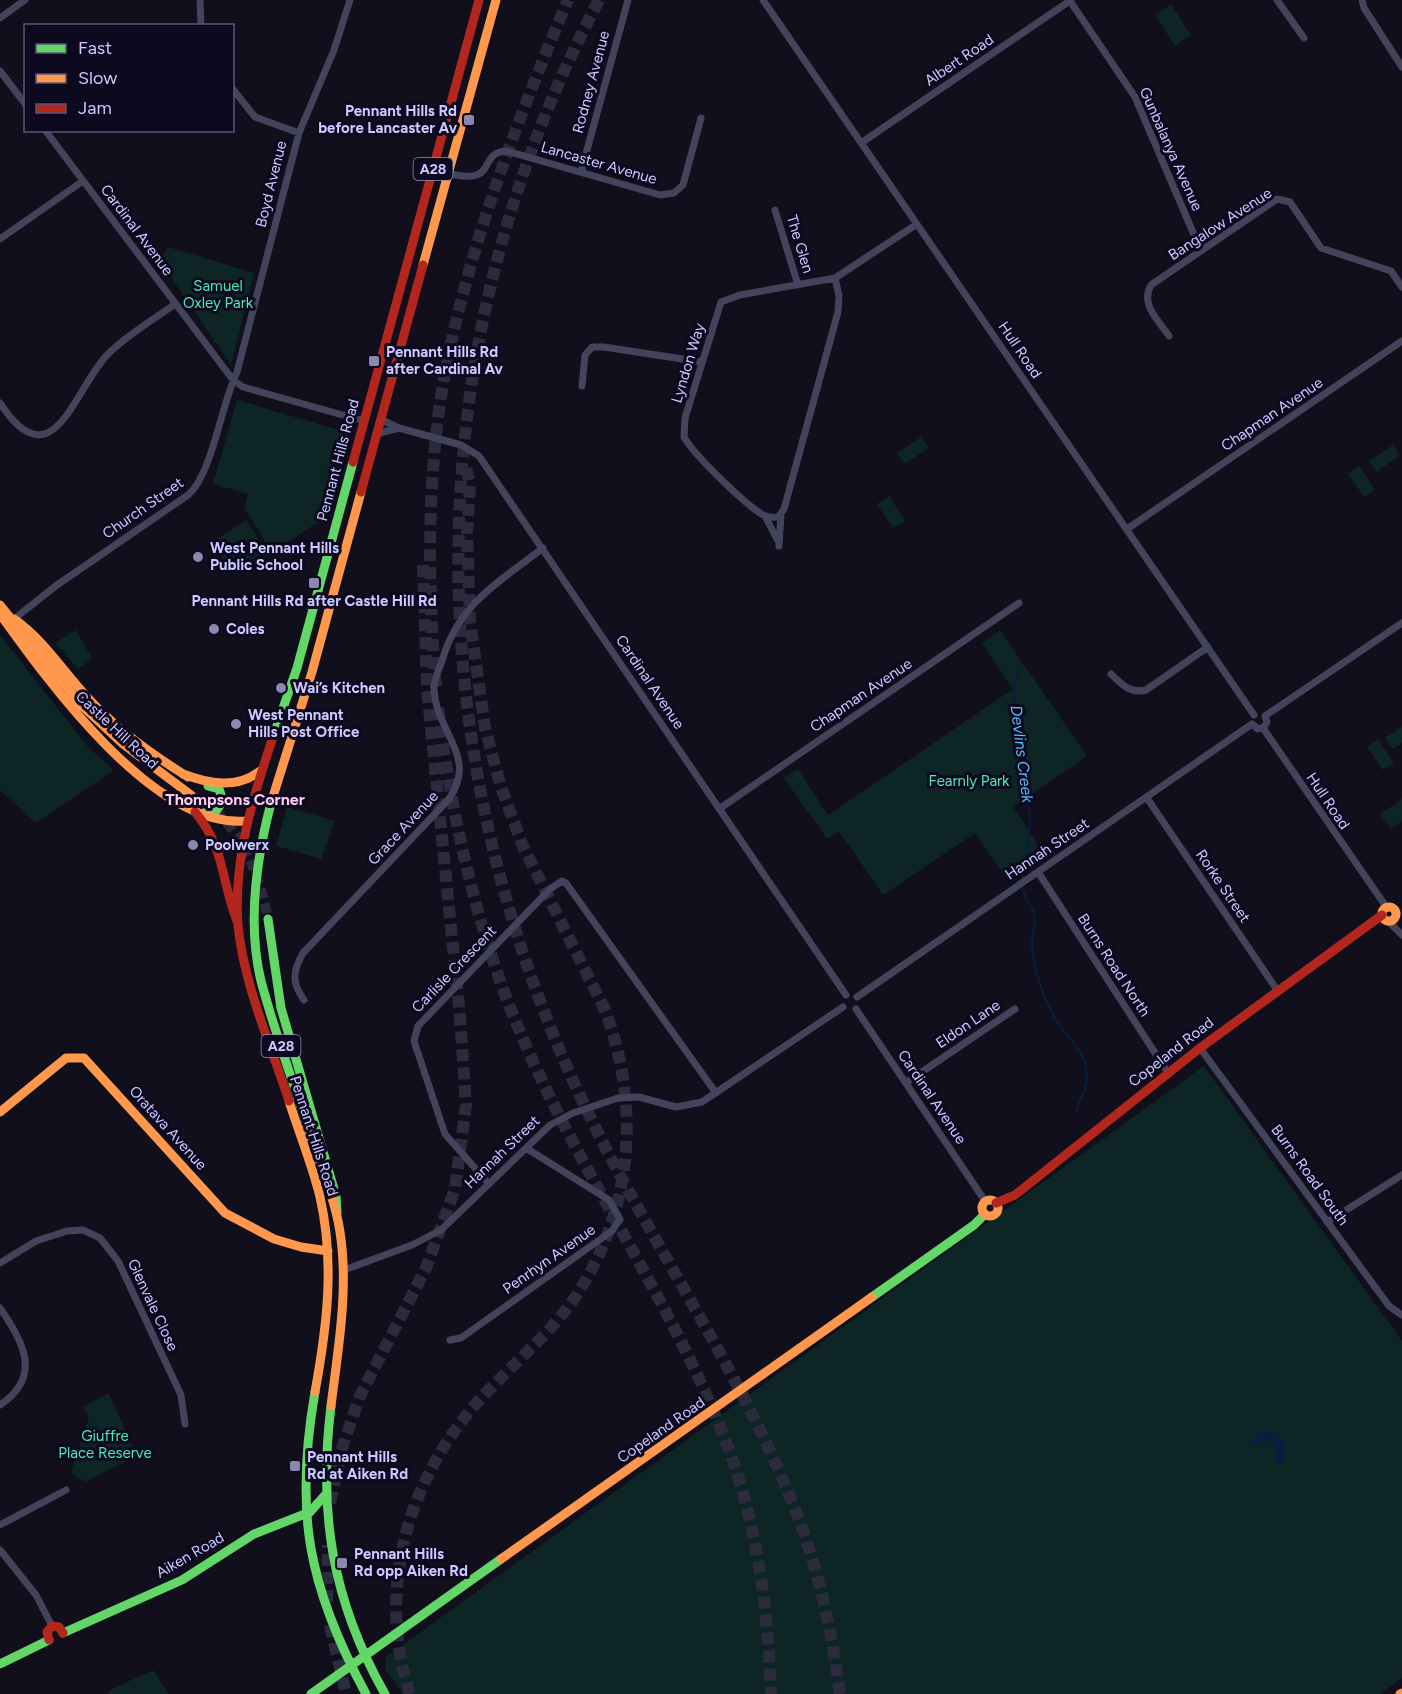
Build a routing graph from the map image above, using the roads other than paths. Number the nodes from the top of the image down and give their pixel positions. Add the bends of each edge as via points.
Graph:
1 (25, 0) edge
2 (200, 0) edge
3 (350, 0) edge
4 (479, 0) edge
5 (496, 0) edge
6 (628, 0) edge
7 (763, 0) edge
8 (1277, 0) edge
9 (1362, 0) edge
10 (1071, 1) edge
11 (0, 18) edge
12 (201, 24) edge
13 (1304, 38) dead end
14 (1402, 67) edge
15 (0, 71) edge
16 (234, 91) edge
17 (24, 102) edge
18 (701, 118) dead end
19 (46, 132) edge
20 (298, 133) junction
21 (861, 143) junction
22 (581, 172) junction
23 (448, 173) junction
24 (83, 181) junction
25 (775, 210) dead end
26 (917, 224) junction
27 (0, 239) edge
28 (1202, 251) junction
29 (835, 278) junction
30 (798, 285) junction
31 (1402, 287) edge
32 (175, 304) junction
33 (1169, 336) dead end
34 (1402, 341) edge
35 (702, 362) junction
36 (234, 380) junction
37 (582, 386) dead end
38 (384, 403) junction
39 (0, 404) edge
40 (380, 419) junction
41 (364, 426) junction
42 (399, 428) junction
43 (376, 434) junction
44 (782, 513) junction
45 (765, 516) junction
46 (1127, 529) junction
47 (543, 548) junction
48 (1019, 603) dead end
49 (0, 605) edge
50 (0, 614) edge
51 (11, 622) junction
52 (1402, 623) edge
53 (1208, 647) junction
54 (1110, 674) dead end
55 (1254, 715) junction
56 (1265, 716) junction
57 (1252, 724) junction
58 (1263, 728) junction
59 (260, 771) junction
60 (183, 774) junction
61 (275, 783) junction
62 (191, 795) tunnel mouth
63 (1147, 798) junction
64 (719, 809) junction
65 (195, 812) junction
66 (246, 821) junction
67 (1038, 872) junction
68 (1391, 913) edge
69 (268, 919) tunnel mouth
70 (238, 925) junction
71 (1277, 990) junction
72 (846, 995) junction
73 (857, 997) junction
74 (304, 1000) dead end
75 (843, 1007) junction
76 (856, 1009) junction
77 (1015, 1009) dead end
78 (1200, 1048) junction
79 (1168, 1073) junction
80 (907, 1082) junction
81 (716, 1093) junction
82 (0, 1112) edge
83 (526, 1148) junction
84 (1402, 1175) edge
85 (489, 1184) junction
86 (985, 1201) junction
87 (996, 1203) junction
88 (984, 1214) junction
89 (337, 1218) junction
90 (1327, 1222) junction
91 (328, 1251) junction
92 (0, 1263) edge
93 (344, 1270) junction
94 (0, 1308) edge
95 (1402, 1315) edge
96 (450, 1340) dead end
97 (0, 1405) edge
98 (185, 1424) dead end
99 (66, 1490) dead end
100 (326, 1494) junction
101 (306, 1514) junction
102 (0, 1525) edge
103 (0, 1550) edge
104 (52, 1626) junction
105 (63, 1633) junction
106 (49, 1640) junction
107 (365, 1657) junction
108 (0, 1664) edge
109 (351, 1666) junction
110 (384, 1692) edge
111 (311, 1694) edge
112 (366, 1694) edge

1 - 11 street
2 - 12 street
3 - 20 street, Boyd Avenue via 334,50
4 - 41 main road, Pennant Hills Road / A28
5 - 23 main road, Pennant Hills Road / A28
6 - 22 street, Rodney Avenue
7 - 21 street, Hull Road
8 - 13 street
9 - 14 street
10 - 21 street, Albert Road
10 - 28 street, Gunbalanya Avenue via 1135,97
15 - 17 street
16 - 20 street via 255,117
18 - 22 street, Lancaster Avenue via 683,185 674,193 660,195
19 - 24 street, Cardinal Avenue
20 - 36 street, Boyd Avenue
21 - 26 street, Hull Road
22 - 23 street, Lancaster Avenue via 502,151 475,177
23 - 38 main road, Pennant Hills Road / A28
24 - 27 street
24 - 32 street, Cardinal Avenue
25 - 30 street, The Glen
26 - 29 street, Lyndon Way
26 - 46 street, Hull Road
28 - 31 street, Bangalow Avenue via 1284,198 1321,248 1391,271
28 - 33 street, Bangalow Avenue via 1151,285 1146,294 1147,303
29 - 30 street, Lyndon Way
29 - 44 street, Lyndon Way via 838,312
30 - 35 street, Lyndon Way via 740,294 721,302
32 - 36 street, Cardinal Avenue
32 - 39 street via 109,353 95,369 72,411 41,436 25,433
34 - 46 street, Chapman Avenue
35 - 37 street via 592,347 585,355
35 - 45 street, Lyndon Way via 684,422 684,437 700,457
36 - 41 street, Cardinal Avenue via 243,387
36 - 51 street, Church Street via 196,488
38 - 40 main road, Pennant Hills Road / A28
38 - 41 main road
40 - 41 main road
40 - 42 street, Cardinal Avenue
40 - 43 main road, Pennant Hills Road / A28
41 - 43 main road
41 - 59 main road, Pennant Hills Road / A28 via 292,685
42 - 43 street, Cardinal Avenue
42 - 47 street, Cardinal Avenue via 461,445 479,456
43 - 61 main road, Pennant Hills Road / A28 via 313,667
44 - 45 street
44 - 45 street, Lyndon Way via 778,543
46 - 53 street, Hull Road
47 - 64 street, Cardinal Avenue
47 - 74 street, Grace Avenue via 476,599 449,636 434,686 438,708 462,768 458,787 303,953 295,968 294,982
48 - 64 street, Chapman Avenue
49 - 51 main road, Castle Hill Road
50 - 51 main road, Castle Hill Road
51 - 60 main road via 35,635 98,708 148,751
51 - 62 main road, Castle Hill Road via 81,705 123,744
51 - 65 main road, Castle Hill Road via 55,691 88,726 151,781
52 - 56 street
53 - 54 street via 1136,693
53 - 55 street, Hull Road
55 - 56 street
55 - 57 street
56 - 58 street
57 - 58 street
57 - 63 street, Hannah Street
58 - 68 street, Hull Road
59 - 60 main road via 249,779 228,783 207,782
59 - 66 main road, Pennant Hills Road / A28
60 - 65 main road via 218,788 223,796 221,806 214,812
61 - 66 main road via 259,815
61 - 89 main road, Pennant Hills Road / A28 via 255,874 255,947 267,1000
63 - 67 street, Hannah Street
63 - 71 street, Rorke Street
64 - 72 street, Cardinal Avenue
65 - 66 main road, Castle Hill Road
65 - 70 main road via 218,843 229,903
66 - 70 main road, Pennant Hills Road / A28
67 - 73 street, Hannah Street
67 - 79 street, Burns Road North
68 - 71 main road, Copeland Road
69 - 89 main road via 279,1000 336,1196
70 - 91 main road, Pennant Hills Road / A28 via 251,989 318,1194
71 - 78 main road, Copeland Road
72 - 73 street
72 - 75 street
73 - 76 street
75 - 76 street
75 - 81 street, Hannah Street
76 - 80 street, Cardinal Avenue
77 - 80 street, Eldon Lane
78 - 79 main road, Copeland Road
78 - 90 street, Burns Road South
79 - 87 main road, Copeland Road via 1015,1195
80 - 86 street, Cardinal Avenue
81 - 83 street, Hannah Street via 702,1102 676,1107 639,1097 618,1098 557,1120
81 - 85 street, Carlisle Crescent via 562,877 414,1034 445,1134
82 - 91 main road, Oratava Avenue via 66,1058 84,1058 225,1213 273,1238
83 - 85 street, Hannah Street
83 - 96 street, Penrhyn Avenue via 609,1200 620,1219 612,1231 461,1338
84 - 90 street
85 - 93 street, Hannah Street via 428,1238
86 - 87 main road
86 - 88 main road via 981,1208
87 - 88 main road via 998,1210 994,1214
88 - 107 main road, Copeland Road via 781,1364
89 - 93 main road, Pennant Hills Road / A28
90 - 95 street, Burns Road South via 1389,1306
91 - 101 main road, Pennant Hills Road / A28 via 329,1300 307,1446
92 - 98 street, Glenvale Close via 36,1241 67,1231 83,1230 100,1238 118,1262 181,1395
93 - 100 main road, Pennant Hills Road / A28
94 - 97 street via 21,1340 26,1361 18,1388
99 - 102 street
100 - 101 main road, Aiken Road
100 - 107 main road, Pennant Hills Road / A28 via 327,1527 339,1592
101 - 105 main road, Aiken Road via 254,1534 182,1580
101 - 109 main road, Pennant Hills Road / A28 via 322,1597
103 - 104 street via 36,1595
104 - 105 main road
104 - 106 main road via 47,1632
105 - 106 main road via 58,1642
106 - 108 main road
107 - 109 main road, Copeland Road
107 - 110 main road, Pennant Hills Road / A28
109 - 111 main road, Copeland Road
109 - 112 main road, Pennant Hills Road / A28

